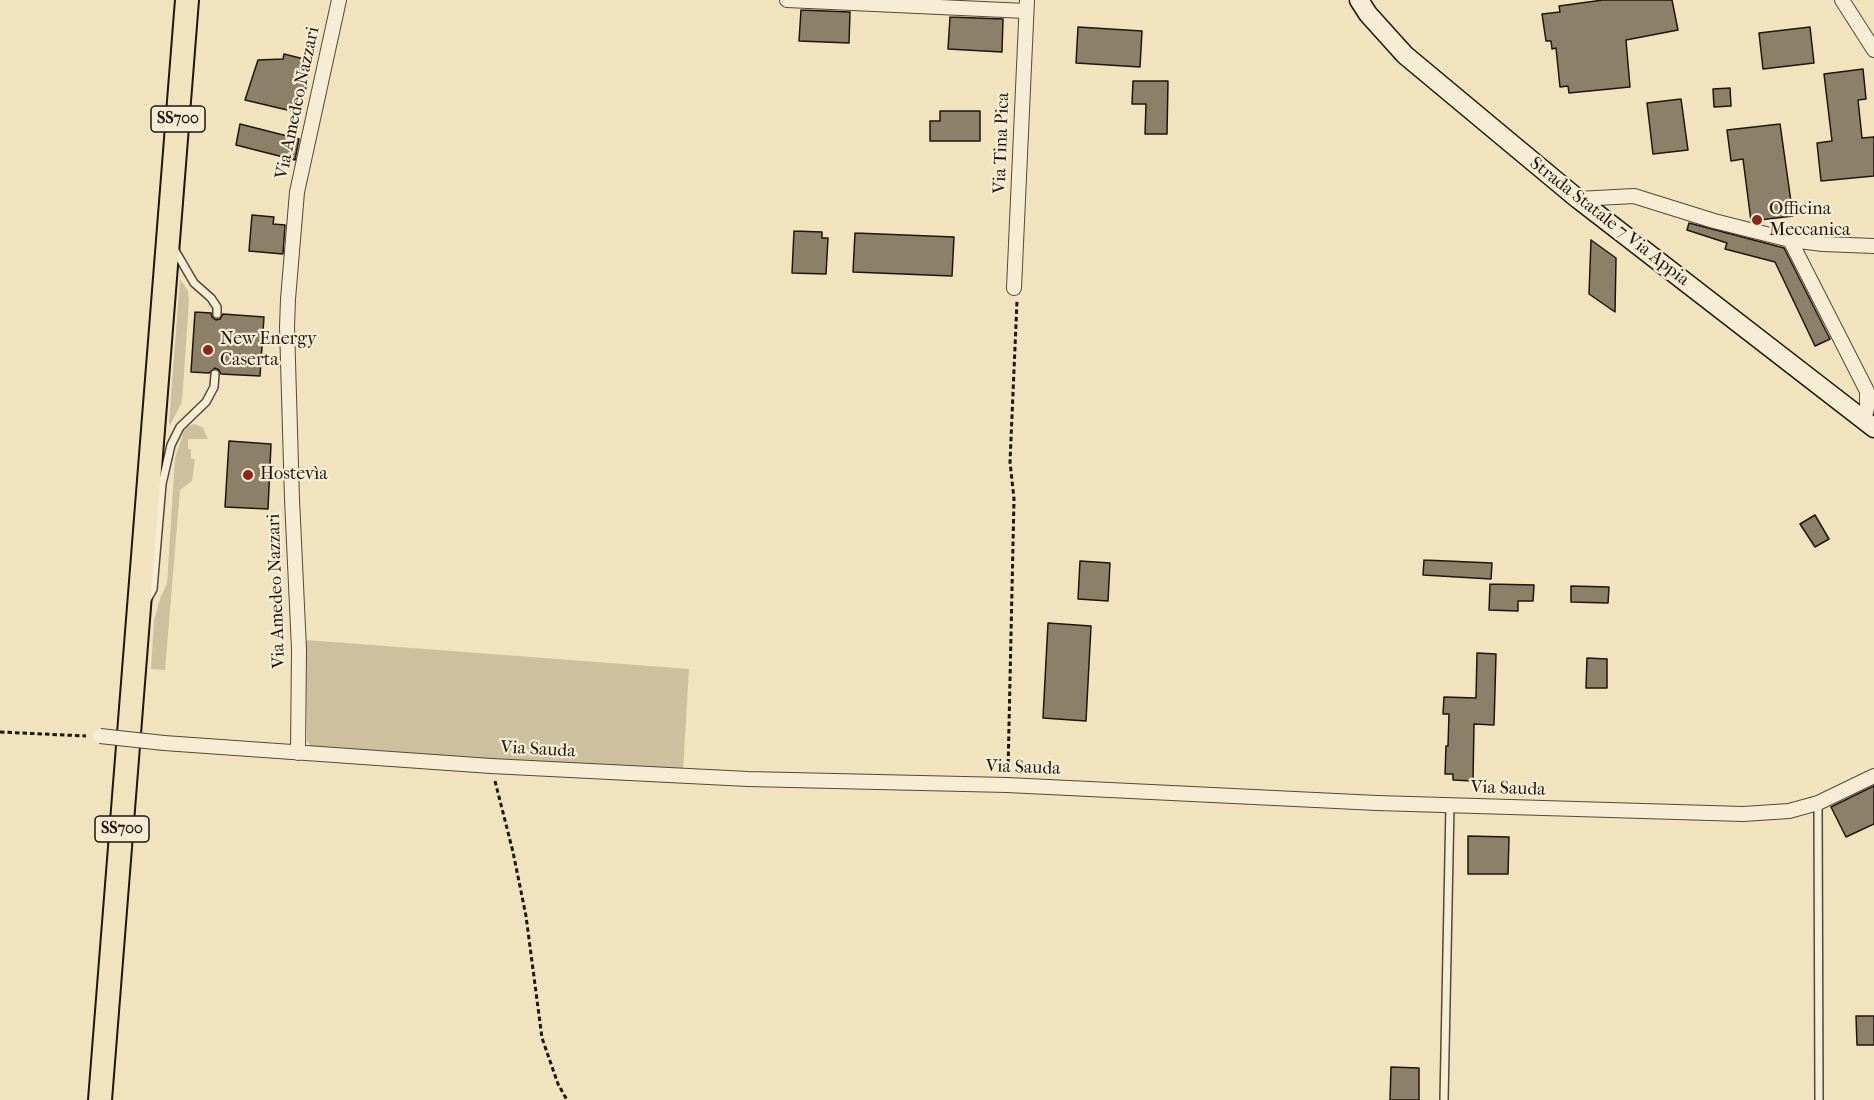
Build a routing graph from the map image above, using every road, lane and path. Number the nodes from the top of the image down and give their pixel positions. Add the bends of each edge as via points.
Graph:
1 (187, 0) edge
2 (339, 0) edge
3 (787, 0) edge
4 (1359, 0) edge
5 (1842, 0) edge
6 (1026, 6) edge
7 (1874, 50) edge
8 (1578, 198) junction
9 (168, 238) junction
10 (1790, 240) junction
11 (1874, 246) edge
12 (1014, 288) joint
13 (218, 314) dead end
14 (214, 374) dead end
15 (1869, 424) edge
16 (138, 617) junction
17 (0, 732) edge
18 (100, 736) joint
19 (298, 753) junction
20 (491, 766) junction
21 (1874, 776) edge
22 (1007, 785) junction
23 (1818, 804) junction
24 (1450, 806) junction
25 (105, 1041) junction
26 (93, 1075) dead end
27 (100, 1100) edge
28 (567, 1100) edge
29 (1444, 1100) edge
30 (1820, 1100) edge

1 - 9 highway, SS700
2 - 19 street, Via Amedeo Nazzari via 297,192 286,327 299,649
3 - 6 street
4 - 8 main road, Strada Statale 7 Via Appia via 1405,55
5 - 7 street
6 - 12 street, Via Tina Pica
8 - 10 street via 1634,196
8 - 15 main road, Strada Statale 7 Via Appia
9 - 13 lane via 194,283 211,298
9 - 16 highway, SS700
10 - 11 street
10 - 15 street via 1867,391
12 - 22 path via 1018,303 1010,462 1014,498
14 - 16 lane via 214,387 206,402 180,427 171,445 162,484 153,589
16 - 25 highway, SS700
17 - 18 path
18 - 19 street, Via Sauda, bridge
19 - 20 street, Via Sauda
20 - 22 street, Via Sauda via 748,779
20 - 28 path via 526,916 542,1038
21 - 23 street, Via Sauda
22 - 24 street, Via Sauda
23 - 24 street, Via Sauda via 1789,811 1743,814
23 - 30 lane
24 - 29 lane
25 - 26 lane
25 - 27 highway, SS700

